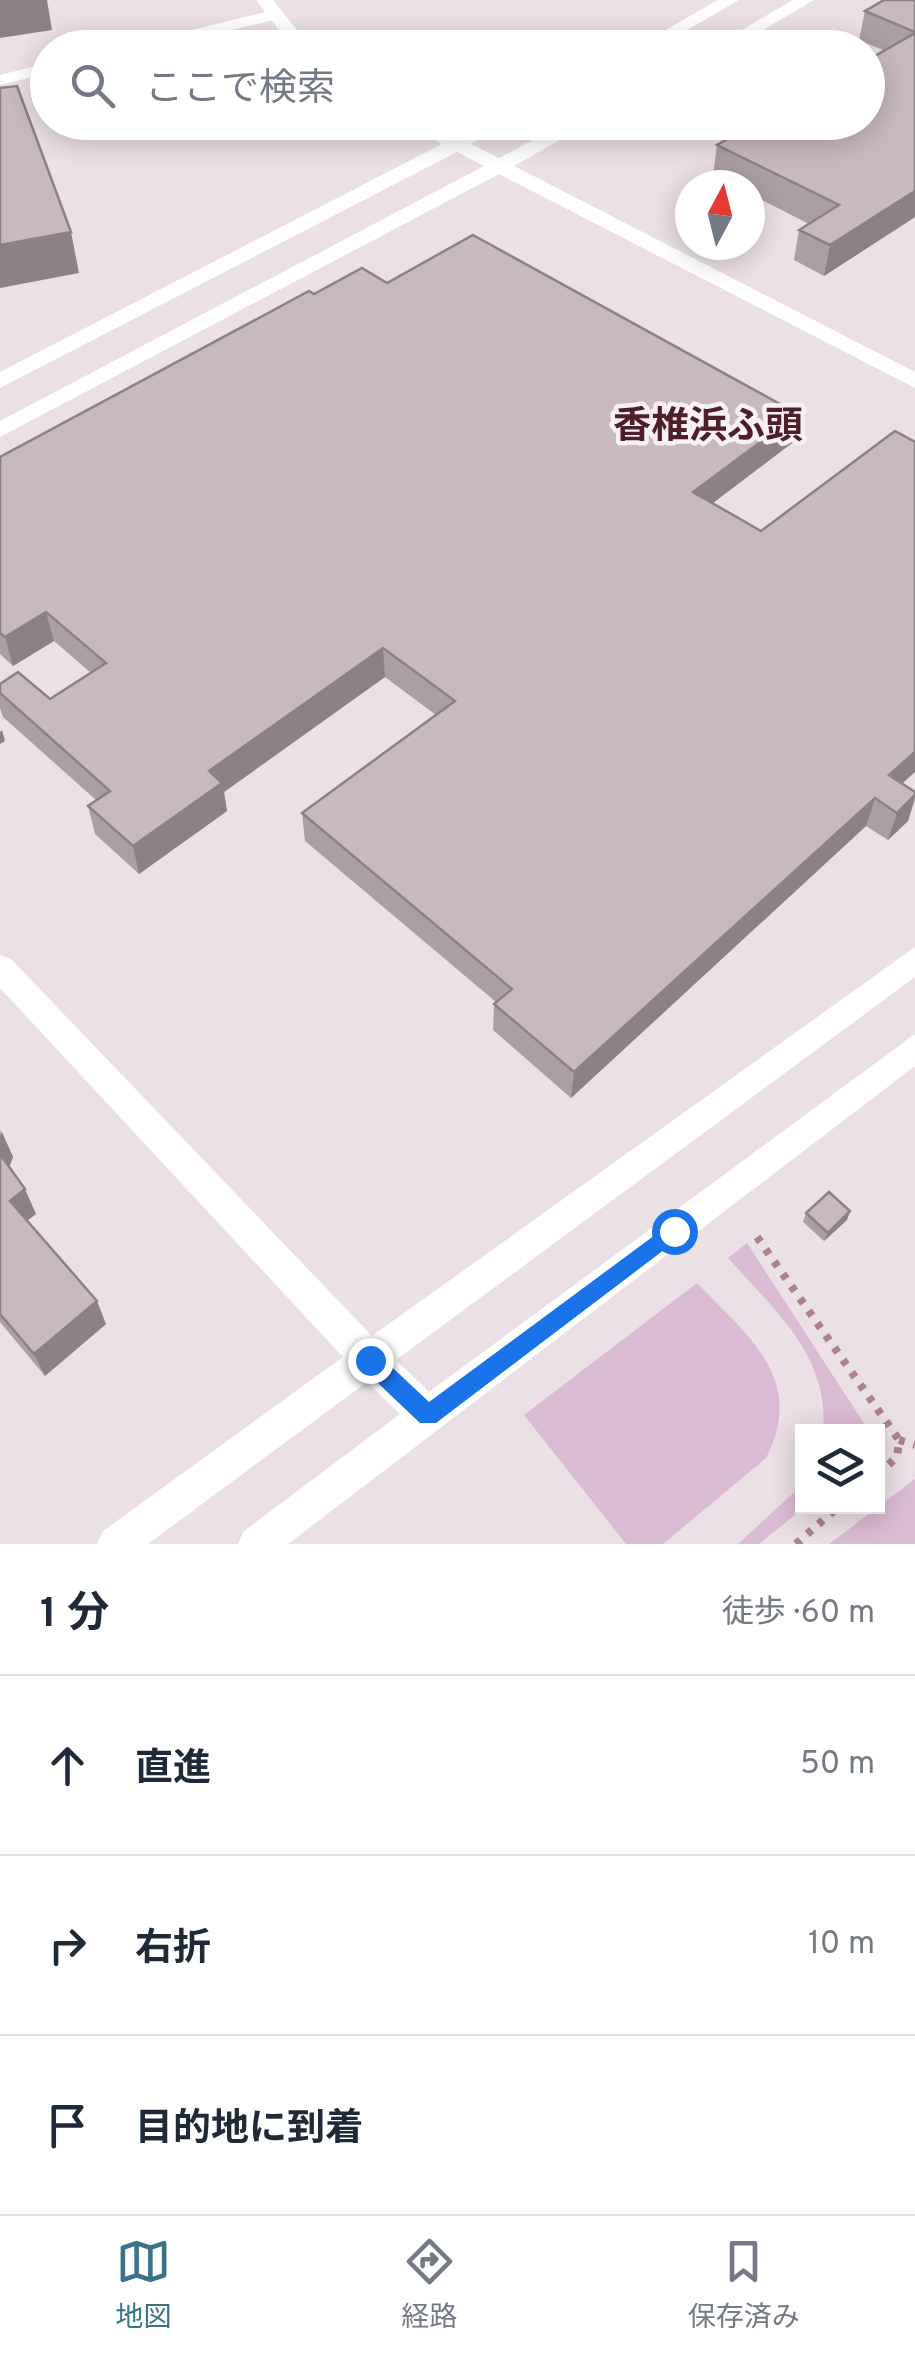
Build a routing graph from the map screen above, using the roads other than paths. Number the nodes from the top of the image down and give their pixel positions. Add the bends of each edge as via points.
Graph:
1 (731, 0) edge
2 (806, 0) edge
3 (268, 7) edge
4 (189, 30) edge
5 (288, 30) edge
6 (675, 30) edge
7 (752, 30) edge
8 (30, 72) edge
9 (0, 80) edge
10 (449, 140) edge
11 (465, 140) edge
12 (549, 140) edge
13 (457, 144) junction
14 (502, 166) junction
15 (0, 381) edge
16 (915, 381) edge
17 (0, 430) edge
18 (915, 960) edge
19 (0, 968) edge
20 (915, 1048) edge
21 (370, 1360) junction
22 (428, 1416) junction
23 (116, 1544) edge
24 (257, 1544) edge

1 - 6 street
2 - 7 street
3 - 4 street
3 - 5 street
8 - 9 street
10 - 13 street
11 - 13 street
12 - 14 street
13 - 14 street
13 - 15 street
14 - 16 street
14 - 17 street
18 - 21 street
19 - 21 street
20 - 22 street
21 - 22 street
21 - 23 street
22 - 24 street

